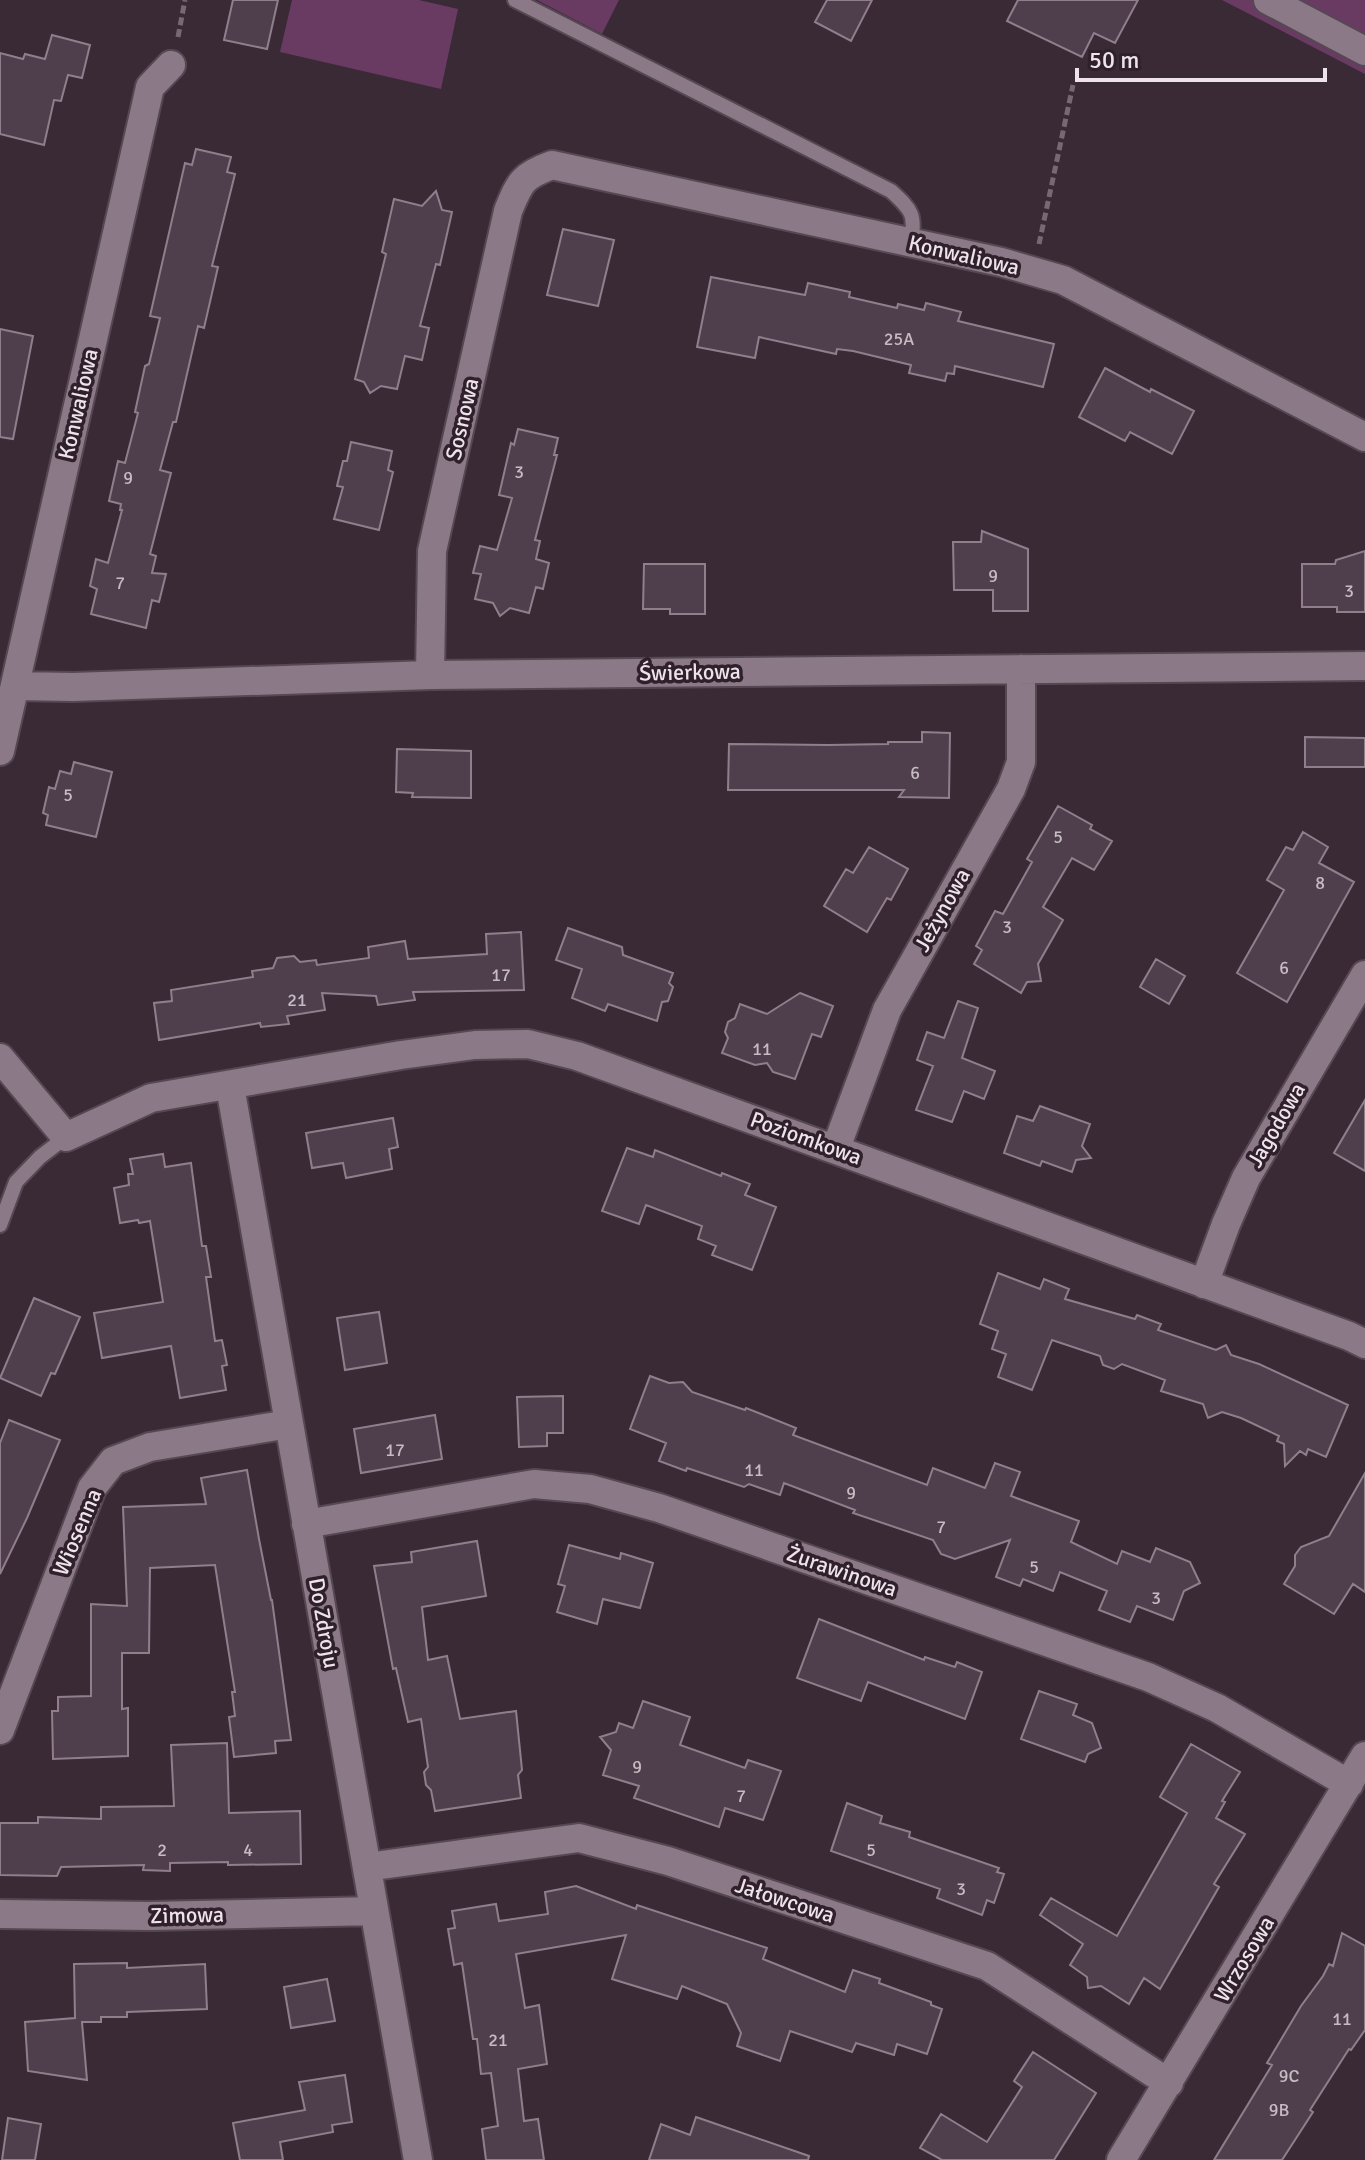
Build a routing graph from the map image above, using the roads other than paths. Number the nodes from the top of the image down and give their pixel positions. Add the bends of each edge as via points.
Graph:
1 (515, 0) edge
2 (1268, 0) edge
3 (1365, 51) edge
4 (171, 65) dead end
5 (532, 172) joint
6 (911, 243) junction
7 (1365, 437) edge
8 (1365, 666) edge
9 (1021, 669) junction
10 (430, 675) junction
11 (15, 686) junction
12 (0, 751) edge
13 (1365, 975) edge
14 (0, 1058) edge
15 (230, 1086) junction
16 (66, 1137) junction
17 (836, 1148) junction
18 (0, 1225) edge
19 (1204, 1284) junction
20 (1365, 1344) edge
21 (289, 1424) junction
22 (306, 1524) junction
23 (0, 1730) edge
24 (1365, 1756) edge
25 (1349, 1784) junction
26 (367, 1867) junction
27 (374, 1911) junction
28 (0, 1914) edge
29 (1169, 2083) junction
30 (418, 2160) edge
31 (1121, 2160) edge

1 - 6 lane via 891,191 909,207 914,224
2 - 3 street
4 - 11 street, Konwaliowa via 150,87
5 - 6 street, Konwaliowa via 552,165
5 - 10 street, Sosnowa via 518,187 508,211 432,551
6 - 7 street, Konwaliowa via 1063,280
8 - 9 street, Świerkowa
9 - 10 street, Świerkowa
9 - 17 street, Jeżynowa via 1021,762 1011,789 887,1010
10 - 11 street, Świerkowa
11 - 12 street, Konwaliowa
13 - 19 street, Jagodowa via 1246,1178
14 - 16 street
15 - 16 street via 151,1098
15 - 17 street, Poziomkowa via 401,1055 528,1044 577,1056
15 - 21 street, Do Zdroju
16 - 18 lane via 16,1182
17 - 19 street, Poziomkowa
19 - 20 street, Poziomkowa
21 - 22 street, Do Zdroju
21 - 23 street, Wiosenna via 150,1447 113,1461 92,1488
22 - 25 street, Żurawinowa via 534,1484 590,1489 659,1508 1148,1677 1217,1708
22 - 26 street, Do Zdroju
24 - 25 street, Wrzosowa
25 - 29 street, Wrzosowa
26 - 27 street, Do Zdroju
26 - 29 street, Jałowcowa via 579,1838 668,1861 987,1966
27 - 28 street, Zimowa
27 - 30 street, Do Zdroju
29 - 31 street, Wrzosowa

